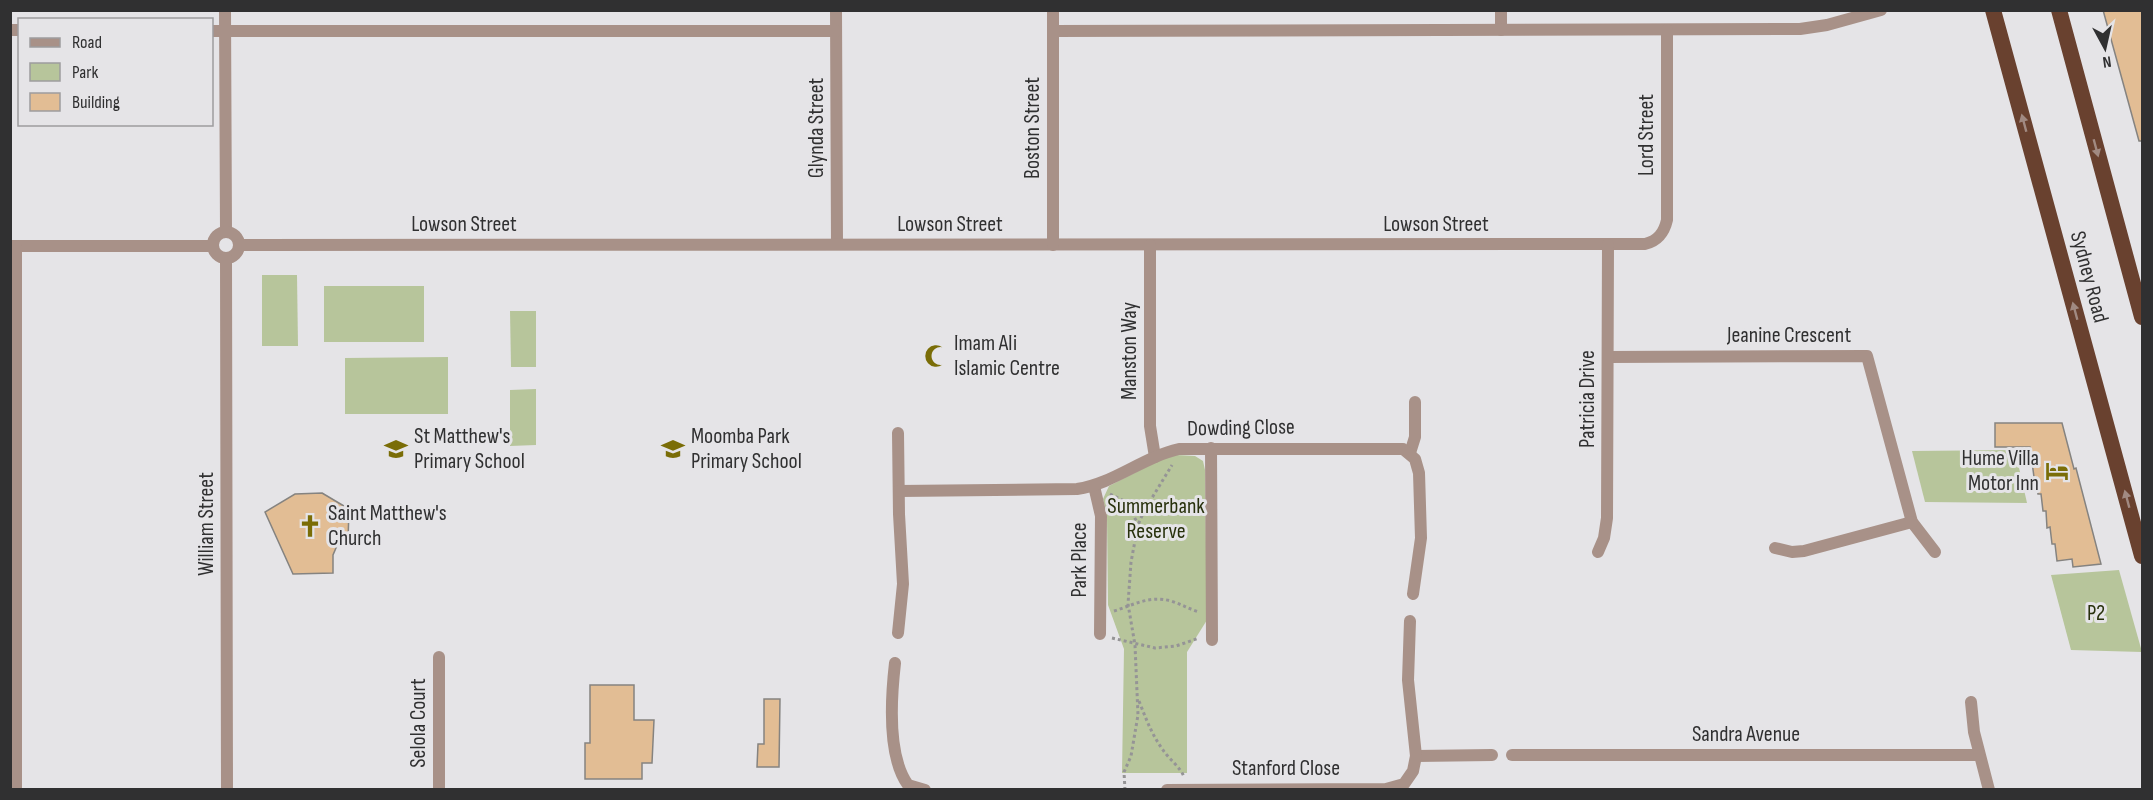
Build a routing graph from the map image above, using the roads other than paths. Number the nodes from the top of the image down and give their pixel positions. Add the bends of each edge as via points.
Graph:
1 (225, 10) edge
2 (836, 10) edge
3 (1053, 10) edge
4 (1501, 10) edge
5 (1881, 10) edge
6 (1993, 10) edge
7 (2059, 10) edge
8 (1501, 30) junction
9 (1666, 30) junction
10 (213, 31) edge
11 (225, 31) junction
12 (836, 31) junction
13 (1053, 32) junction
14 (226, 232) junction
15 (1659, 237) joint
16 (837, 244) junction
17 (239, 245) junction
18 (1053, 245) junction
19 (1150, 245) junction
20 (1608, 245) junction
21 (13, 246) edge
22 (213, 246) junction
23 (226, 258) junction
24 (2142, 317) edge
25 (1608, 357) junction
26 (1415, 402) dead end
27 (898, 433) dead end
28 (1211, 448) junction
29 (1410, 453) junction
30 (1155, 457) junction
31 (1094, 486) junction
32 (899, 491) junction
33 (1912, 522) junction
34 (1775, 548) dead end
35 (1598, 552) dead end
36 (1935, 552) dead end
37 (2142, 556) edge
38 (1413, 594) dead end
39 (1410, 621) dead end
40 (898, 633) dead end
41 (1100, 634) road end
42 (1212, 638) road end
43 (439, 657) dead end
44 (895, 663) dead end
45 (1971, 702) dead end
46 (1492, 755) dead end
47 (1512, 755) dead end
48 (1980, 755) junction
49 (1416, 756) junction
50 (1405, 787) edge
51 (16, 789) edge
52 (227, 789) edge
53 (439, 789) edge
54 (925, 789) edge
55 (1167, 789) edge
56 (1186, 789) edge
57 (1989, 789) edge

1 - 11 street
2 - 12 street, Glynda Street
3 - 13 street, Boston Street
4 - 8 street
5 - 9 street via 1800,30
37 -> 6 highway, Sydney Road
7 -> 24 highway, Sydney Road
8 - 9 street
8 - 13 street
9 - 15 street, Lord Street via 1667,219
10 - 11 street
11 - 12 street
11 - 14 street
12 - 16 street, Glynda Street
13 - 18 street, Boston Street
14 - 17 street via 237,238
14 - 22 street via 218,235
15 - 20 street, Lowson Street via 1645,244
16 - 17 street, Lowson Street
16 - 18 street, Lowson Street
17 - 23 street via 237,253
18 - 19 street, Lowson Street
19 - 20 street, Lowson Street
19 - 30 street, Manston Way via 1150,426
20 - 25 street, Patricia Drive
21 - 22 street
21 - 51 street
22 - 23 street via 216,253
23 - 52 street, William Street
25 - 33 street, Jeanine Crescent via 1867,356
25 - 35 street, Patricia Drive via 1607,518
26 - 29 street via 1415,437
27 - 32 street
28 - 29 street, Dowding Close via 1396,448
28 - 30 street, Dowding Close via 1179,449
28 - 42 street
29 - 38 street via 1418,465 1421,511
30 - 31 street, Dowding Close
31 - 32 street, Dowding Close
31 - 41 street, Park Place via 1101,516
32 - 40 street via 903,584
33 - 34 street via 1804,551
33 - 36 street, Jeanine Crescent
39 - 49 street, Stanford Close via 1408,680
43 - 53 street, Selola Court
44 - 54 street via 892,714 898,766 908,785
45 - 48 street
46 - 49 street
47 - 48 street, Sandra Avenue
48 - 57 street
49 - 50 street, Stanford Close
50 - 56 street, Stanford Close
55 - 56 street, Stanford Close

